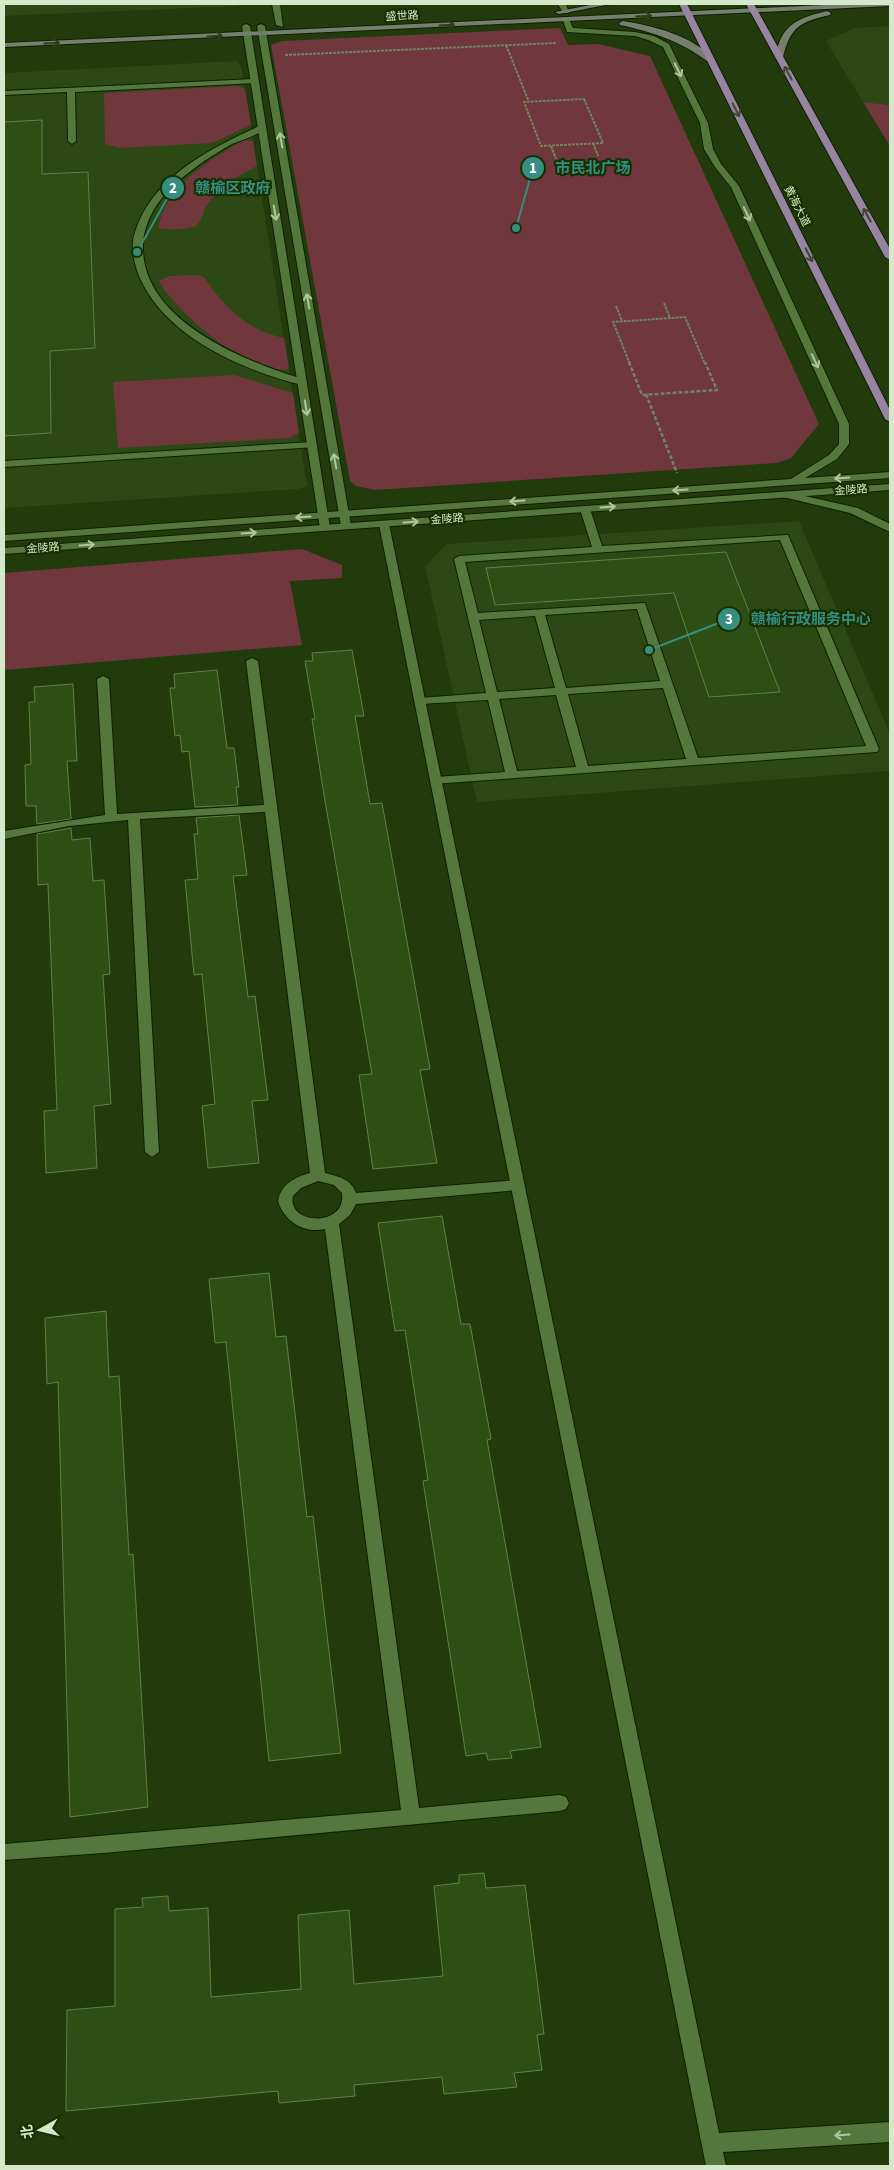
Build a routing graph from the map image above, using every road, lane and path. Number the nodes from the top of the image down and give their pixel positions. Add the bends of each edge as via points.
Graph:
1 (276, 4) edge
2 (607, 4) edge
3 (737, 4) edge
4 (890, 4) edge
5 (874, 5) junction
6 (752, 7) edge
7 (685, 8) edge
8 (563, 12) edge
9 (280, 25) junction
10 (246, 30) junction
11 (262, 30) junction
12 (4, 38) edge
13 (560, 43) dead end
14 (4, 45) edge
15 (506, 45) junction
16 (267, 56) junction
17 (779, 57) junction
18 (710, 59) junction
19 (254, 81) junction
20 (71, 90) junction
21 (4, 93) edge
22 (529, 102) junction
23 (262, 128) junction
24 (72, 141) dead end
25 (593, 143) junction
26 (551, 146) junction
27 (598, 156) dead end
28 (556, 159) dead end
29 (890, 258) edge
30 (664, 303) dead end
31 (616, 306) dead end
32 (670, 318) junction
33 (622, 321) junction
34 (302, 382) junction
35 (646, 394) junction
36 (890, 419) edge
37 (312, 446) junction
38 (4, 464) edge
39 (890, 475) edge
40 (791, 482) junction
41 (890, 487) edge
42 (683, 489) junction
43 (787, 495) junction
44 (585, 509) junction
45 (344, 514) junction
46 (323, 515) junction
47 (384, 524) junction
48 (346, 526) junction
49 (325, 528) junction
50 (890, 529) edge
51 (4, 538) edge
52 (598, 550) junction
53 (4, 551) edge
54 (540, 612) junction
55 (474, 617) junction
56 (252, 661) dead end
57 (104, 679) dead end
58 (667, 684) junction
59 (561, 691) junction
60 (492, 696) junction
61 (420, 701) junction
62 (693, 762) junction
63 (583, 770) junction
64 (512, 775) junction
65 (436, 781) junction
66 (271, 808) junction
67 (134, 818) junction
68 (112, 820) junction
69 (4, 835) edge
70 (152, 1152) dead end
71 (318, 1176) junction
72 (518, 1185) junction
73 (351, 1199) junction
74 (330, 1222) junction
75 (560, 1803) dead end
76 (411, 1817) junction
77 (4, 1852) edge
78 (890, 2132) edge
79 (711, 2143) junction
80 (716, 2166) edge

1 - 9 street
2 - 8 main road
3 - 7 main road, 盛世路
4 - 5 main road, 盛世路
5 - 6 main road, 盛世路
5 - 17 main road via 824,14 798,24 784,35
6 - 7 main road, 盛世路
6 - 17 main road
7 - 8 main road, 盛世路
7 - 18 main road, 黄海大道
8 - 9 main road, 盛世路
11 -> 8 main road, 盛世路
8 - 18 main road via 662,31
8 -> 40 street via 570,30 635,34 666,46 704,123 703,133 715,160 735,186 844,424 844,444 832,457
9 - 11 main road, 盛世路
10 - 11 main road, 盛世路
10 - 12 main road, 盛世路
14 -> 10 main road, 盛世路
10 - 19 street
11 - 16 street
13 - 15 path
15 - 16 path
15 - 22 path
45 -> 16 street
29 -> 17 main road
18 -> 36 main road, 黄海大道
19 - 20 street
19 - 23 street
20 - 21 street
20 - 24 street
22 - 25 path via 584,99 603,143
22 - 26 path via 524,102 541,146
23 -> 34 street
23 - 34 street via 210,152 165,186 146,212 141,226 139,260 145,281 154,295 189,330 235,357
25 - 26 path
25 - 27 path
26 - 28 path
30 - 32 path
31 - 33 path
32 - 33 path
32 - 35 path via 686,317 717,390
33 - 35 path via 613,322 642,395
34 -> 37 street
35 - 42 path
37 - 38 street
37 - 46 street
39 -> 40 street, 金陵路
40 - 42 street, 金陵路
41 - 43 street, 金陵路
42 -> 45 street, 金陵路
44 -> 43 street, 金陵路
43 - 50 street via 862,513
47 -> 44 street, 金陵路
44 - 52 street
45 - 46 street, 金陵路
45 - 48 street
46 - 49 street
46 -> 51 street, 金陵路
47 - 48 street, 金陵路
47 - 61 street
48 - 49 street, 金陵路
53 -> 49 street, 金陵路
52 - 55 street via 460,559
52 - 62 street via 784,537 873,748
54 - 55 street
54 - 58 street via 642,605
54 - 59 street
55 - 60 street
56 - 66 street
57 - 68 street
58 - 59 street
58 - 62 street
59 - 60 street
59 - 63 street
60 - 61 street
60 - 64 street
61 - 65 street
62 - 63 street
63 - 64 street
64 - 65 street
65 - 72 street
66 - 67 street
66 - 71 street
67 - 68 street
67 - 70 street
68 - 69 street via 27,829
71 - 73 street via 342,1183
71 - 74 street via 294,1184 285,1201 295,1218 307,1223
72 - 73 street
72 - 79 street
73 - 74 street via 341,1217
74 - 76 street
75 - 76 street
76 - 77 street
78 -> 79 street
79 - 80 street

